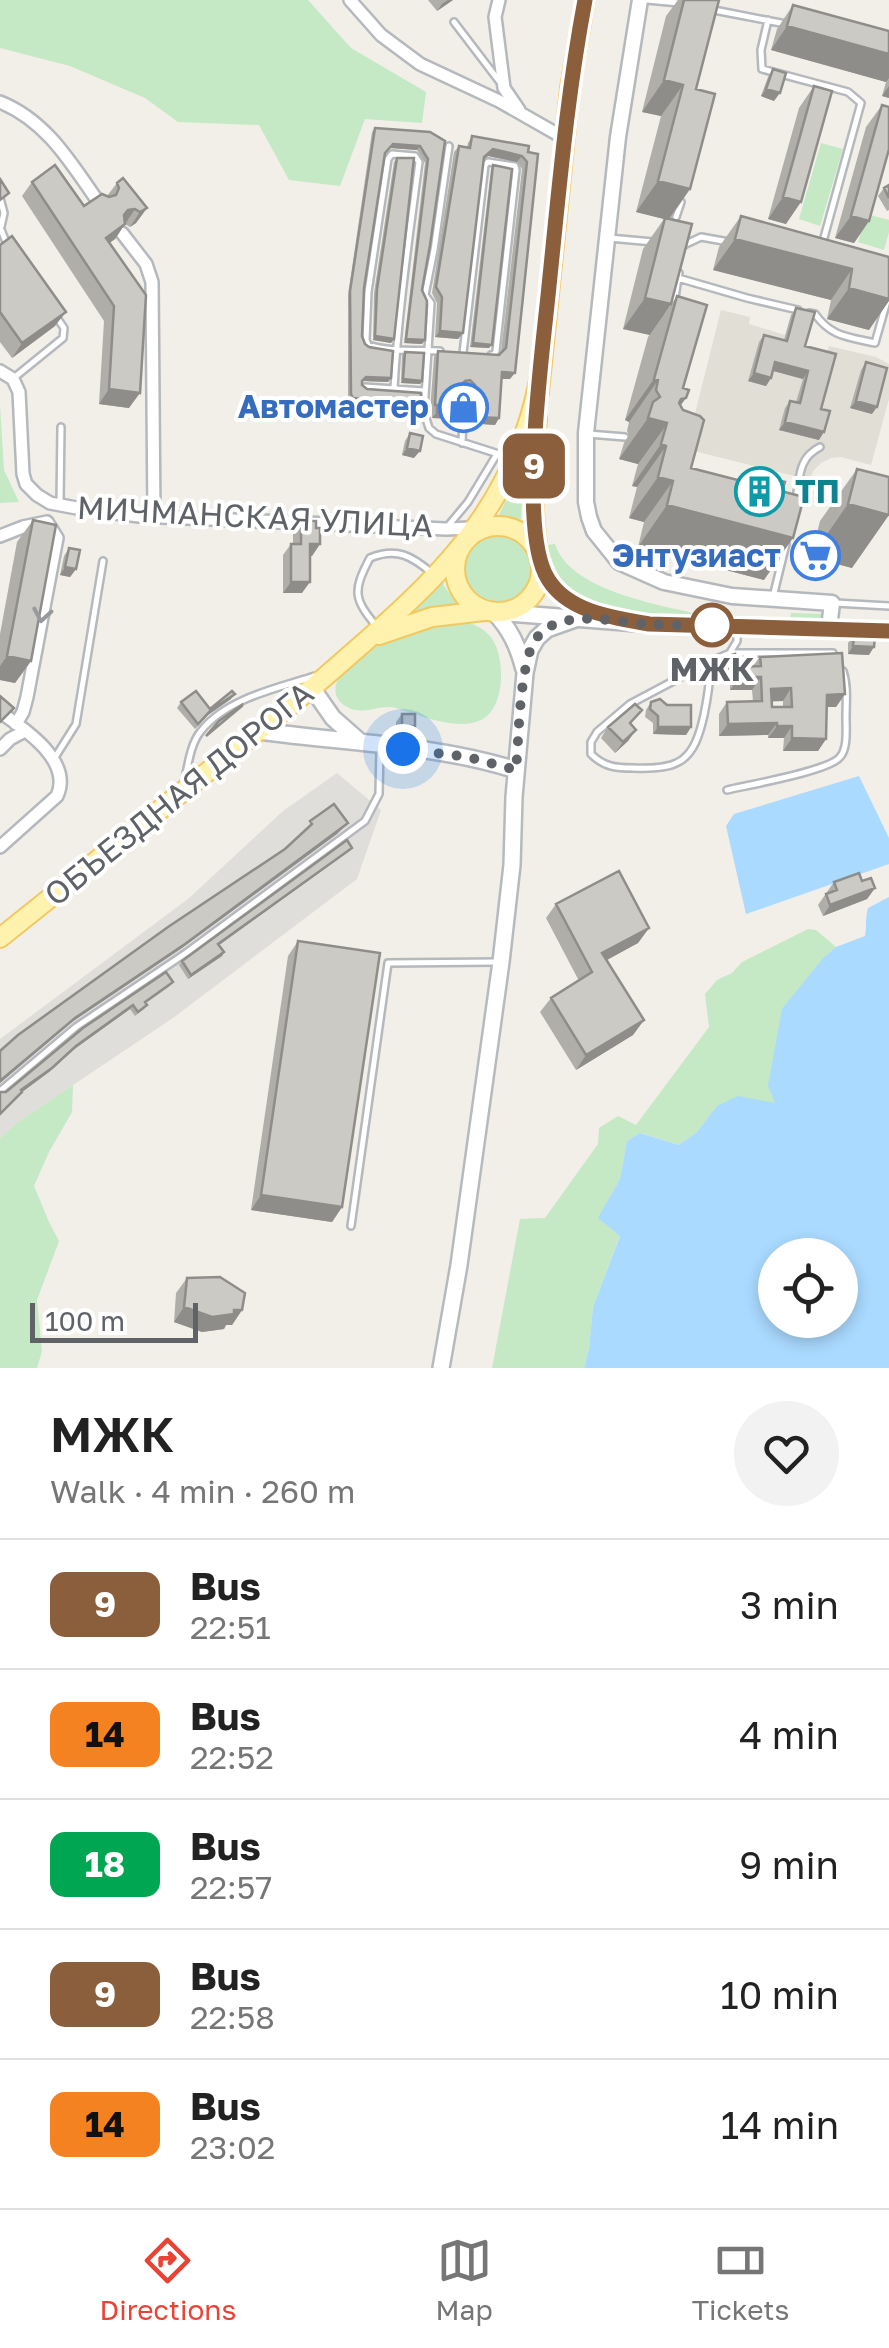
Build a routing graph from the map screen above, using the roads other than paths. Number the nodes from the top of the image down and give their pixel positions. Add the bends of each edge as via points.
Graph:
1 (350, 0) edge
2 (500, 0) edge
3 (585, 0) edge
4 (643, 0) edge
5 (682, 4) edge
6 (711, 9) edge
7 (768, 20) junction
8 (454, 22) dead end
9 (795, 26) edge
10 (504, 88) junction
11 (0, 102) edge
12 (520, 113) junction
13 (564, 138) junction
14 (449, 146) edge
15 (0, 198) edge
16 (682, 199) edge
17 (99, 203) edge
18 (676, 217) edge
19 (0, 227) edge
20 (122, 233) edge
21 (606, 238) junction
22 (655, 242) edge
23 (729, 242) dead end
24 (672, 244) edge
25 (8, 247) edge
26 (821, 247) edge
27 (682, 262) edge
28 (678, 278) junction
29 (889, 294) edge
30 (674, 308) edge
31 (51, 309) edge
32 (396, 349) junction
33 (427, 350) junction
34 (445, 352) edge
35 (463, 353) joint
36 (0, 370) edge
37 (13, 379) junction
38 (539, 381) junction
39 (365, 386) edge
40 (394, 389) junction
41 (424, 391) junction
42 (464, 392) edge
43 (61, 427) dead end
44 (586, 433) junction
45 (625, 437) dead end
46 (462, 444) junction
47 (820, 447) dead end
48 (497, 454) junction
49 (516, 460) junction
50 (60, 505) junction
51 (795, 506) edge
52 (154, 516) junction
53 (485, 527) junction
54 (446, 529) junction
55 (0, 536) edge
56 (788, 536) edge
57 (463, 544) junction
58 (103, 561) dead end
59 (540, 562) junction
60 (436, 577) junction
61 (773, 600) junction
62 (832, 603) junction
63 (889, 606) edge
64 (494, 612) junction
65 (578, 618) junction
66 (649, 624) junction
67 (738, 626) junction
68 (829, 628) junction
69 (379, 630) junction
70 (889, 631) edge
71 (358, 649) junction
72 (730, 652) junction
73 (833, 653) junction
74 (711, 660) junction
75 (332, 670) junction
76 (525, 673) junction
77 (312, 688) junction
78 (0, 712) edge
79 (20, 727) junction
80 (260, 731) junction
81 (358, 740) junction
82 (380, 745) junction
83 (0, 749) edge
84 (54, 758) junction
85 (516, 770) junction
86 (726, 790) dead end
87 (181, 793) junction
88 (0, 847) edge
89 (0, 938) edge
90 (500, 962) junction
91 (0, 1091) edge
92 (351, 1226) dead end
93 (441, 1368) edge

1 - 12 street via 420,64
2 - 10 street
3 - 13 main road
4 - 5 lane
4 - 21 street
6 - 7 lane
7 - 9 lane
7 - 26 lane via 762,68 848,92 861,103
8 - 10 lane
10 - 12 street
11 - 17 street via 55,140
12 - 13 street
13 - 38 main road
14 - 33 lane via 425,295 431,303
15 - 19 lane
16 - 18 lane
19 - 25 lane
20 - 52 street via 152,282
21 - 22 lane
21 - 44 street
23 - 24 lane via 701,237
27 - 28 lane
28 - 29 lane via 815,314 832,332 875,344
28 - 30 lane
31 - 37 lane via 64,328 62,338
32 - 32 lane via 420,162 395,154 388,159 366,340
32 - 33 lane
32 - 40 lane
33 - 34 lane
33 - 41 lane
35 - 35 lane via 496,354 515,166 485,166
36 - 37 street
37 - 50 street, МИЧМАНСКАЯ УЛИЦА via 26,484
38 - 49 main road
38 - 59 main road via 534,510
39 - 40 lane
40 - 41 lane
41 - 46 lane via 429,428
42 - 46 lane
43 - 50 lane
44 - 45 lane
44 - 61 street via 588,517 619,562 664,582
46 - 48 lane
47 - 51 lane via 804,459
48 - 49 lane
48 - 54 lane
49 - 53 main road
50 - 52 street, МИЧМАНСКАЯ УЛИЦА
52 - 54 street, МИЧМАНСКАЯ УЛИЦА
53 - 54 street, МИЧМАНСКАЯ УЛИЦА
53 - 57 main road
53 - 59 main road via 523,535
55 -> 79 street via 47,522 56,538
56 - 61 lane
57 - 60 main road
57 - 64 main road via 455,570 459,587 470,602
58 - 84 lane via 76,724
59 - 64 main road via 531,596
59 - 66 main road via 554,588 576,604
60 - 69 main road
60 - 69 lane via 414,558 392,552 370,558 359,581 359,604
61 - 62 street
62 - 63 lane
62 - 68 street
64 - 65 main road
64 - 71 main road via 408,623
64 - 76 main road via 509,628
65 - 66 main road
65 - 76 main road via 537,638
66 - 67 main road
67 - 68 main road
67 - 72 lane
68 - 70 main road
68 - 73 lane
69 - 71 main road
71 - 75 main road, ОБЪЕЗДНАЯ ДОРОГА
72 - 73 lane
72 - 74 lane
73 - 86 lane via 846,680 840,758
74 - 74 lane via 630,704 597,732 591,754 608,767 662,768 685,758 698,742
75 - 77 main road, ОБЪЕЗДНАЯ ДОРОГА
75 - 87 lane via 234,705 213,720 194,744
76 - 85 main road
77 - 80 main road, ОБЪЕЗДНАЯ ДОРОГА
77 - 81 main road
78 - 79 street
79 - 83 street
79 - 84 street
80 - 81 main road
80 - 87 main road, ОБЪЕЗДНАЯ ДОРОГА
81 - 82 main road
82 - 85 main road
82 - 91 lane via 379,794 365,822 76,1027
84 - 88 street via 59,791
85 - 90 main road
87 - 89 main road, ОБЪЕЗДНАЯ ДОРОГА
90 - 92 lane via 388,962
90 - 93 main road

